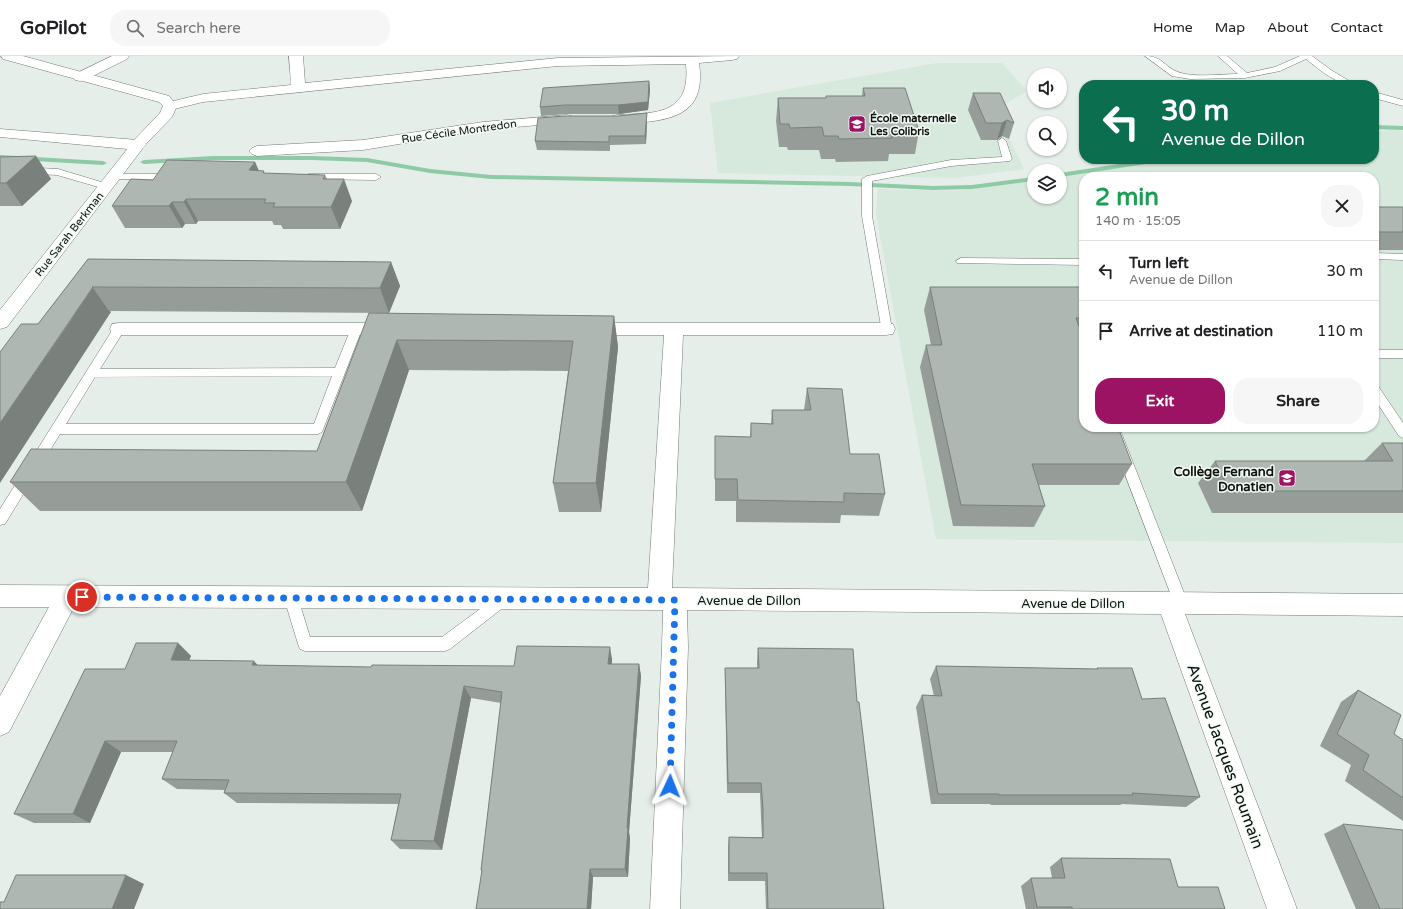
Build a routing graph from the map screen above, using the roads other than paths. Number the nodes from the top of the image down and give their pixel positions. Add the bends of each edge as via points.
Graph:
1 (8, 56) edge
2 (122, 56) edge
3 (296, 56) edge
4 (732, 56) edge
5 (1149, 56) edge
6 (1222, 56) edge
7 (1307, 56) edge
8 (692, 60) junction
9 (1245, 76) junction
10 (80, 77) junction
11 (1343, 80) edge
12 (298, 88) junction
13 (1379, 96) edge
14 (1403, 103) edge
15 (170, 106) junction
16 (581, 119) edge
17 (604, 119) edge
18 (0, 133) edge
19 (1002, 141) dead end
20 (138, 145) junction
21 (257, 151) dead end
22 (0, 169) edge
23 (185, 177) edge
24 (297, 177) edge
25 (376, 177) dead end
26 (109, 182) junction
27 (1379, 256) edge
28 (1403, 257) edge
29 (961, 262) dead end
30 (1079, 262) edge
31 (0, 323) edge
32 (119, 329) joint
33 (356, 329) junction
34 (413, 329) edge
35 (570, 329) edge
36 (674, 329) junction
37 (886, 329) joint
38 (1379, 354) edge
39 (1403, 354) edge
40 (339, 372) junction
41 (92, 374) junction
42 (1379, 397) edge
43 (56, 429) junction
44 (1115, 432) edge
45 (1403, 433) edge
46 (0, 520) edge
47 (0, 596) edge
48 (67, 597) junction
49 (291, 598) junction
50 (504, 599) junction
51 (667, 599) junction
52 (1175, 603) junction
53 (1403, 605) edge
54 (0, 723) edge
55 (665, 909) edge
56 (1282, 909) edge

1 - 10 street
2 - 10 street
3 - 12 street
4 - 8 street
5 - 9 lane via 1175,74 1190,77
6 - 9 lane
7 - 9 lane via 1277,70
7 - 11 lane
8 - 12 street via 558,62
8 - 17 street via 694,88 683,105 666,114
10 - 15 street via 164,99
12 - 15 street via 203,98
13 - 14 lane
15 - 20 street, Rue Sarah Berkman via 167,114
16 - 21 street, Rue Cécile Montredon via 483,126 363,145
18 - 20 street
19 - 37 lane via 1007,159 951,163 866,185 867,216
20 - 26 street, Rue Sarah Berkman
22 - 26 lane via 58,172
23 - 26 lane
24 - 25 lane
26 - 31 street, Rue Sarah Berkman
27 - 28 lane
29 - 30 lane
32 - 33 street
32 - 41 lane
33 - 34 street
33 - 40 lane
35 - 36 street
36 - 37 street
36 - 51 street
38 - 39 lane
40 - 41 lane
40 - 43 lane via 318,429
41 - 43 lane
42 - 45 lane
43 - 46 lane
44 - 52 lane
47 - 48 street, Avenue de Dillon
48 - 49 street, Avenue de Dillon
48 - 54 street
49 - 50 street, Avenue de Dillon
49 - 50 lane via 305,644 445,644
50 - 51 street, Avenue de Dillon
51 - 52 street, Avenue de Dillon
51 - 55 street via 675,648
52 - 53 street, Avenue de Dillon
52 - 56 street, Avenue Jacques Roumain

